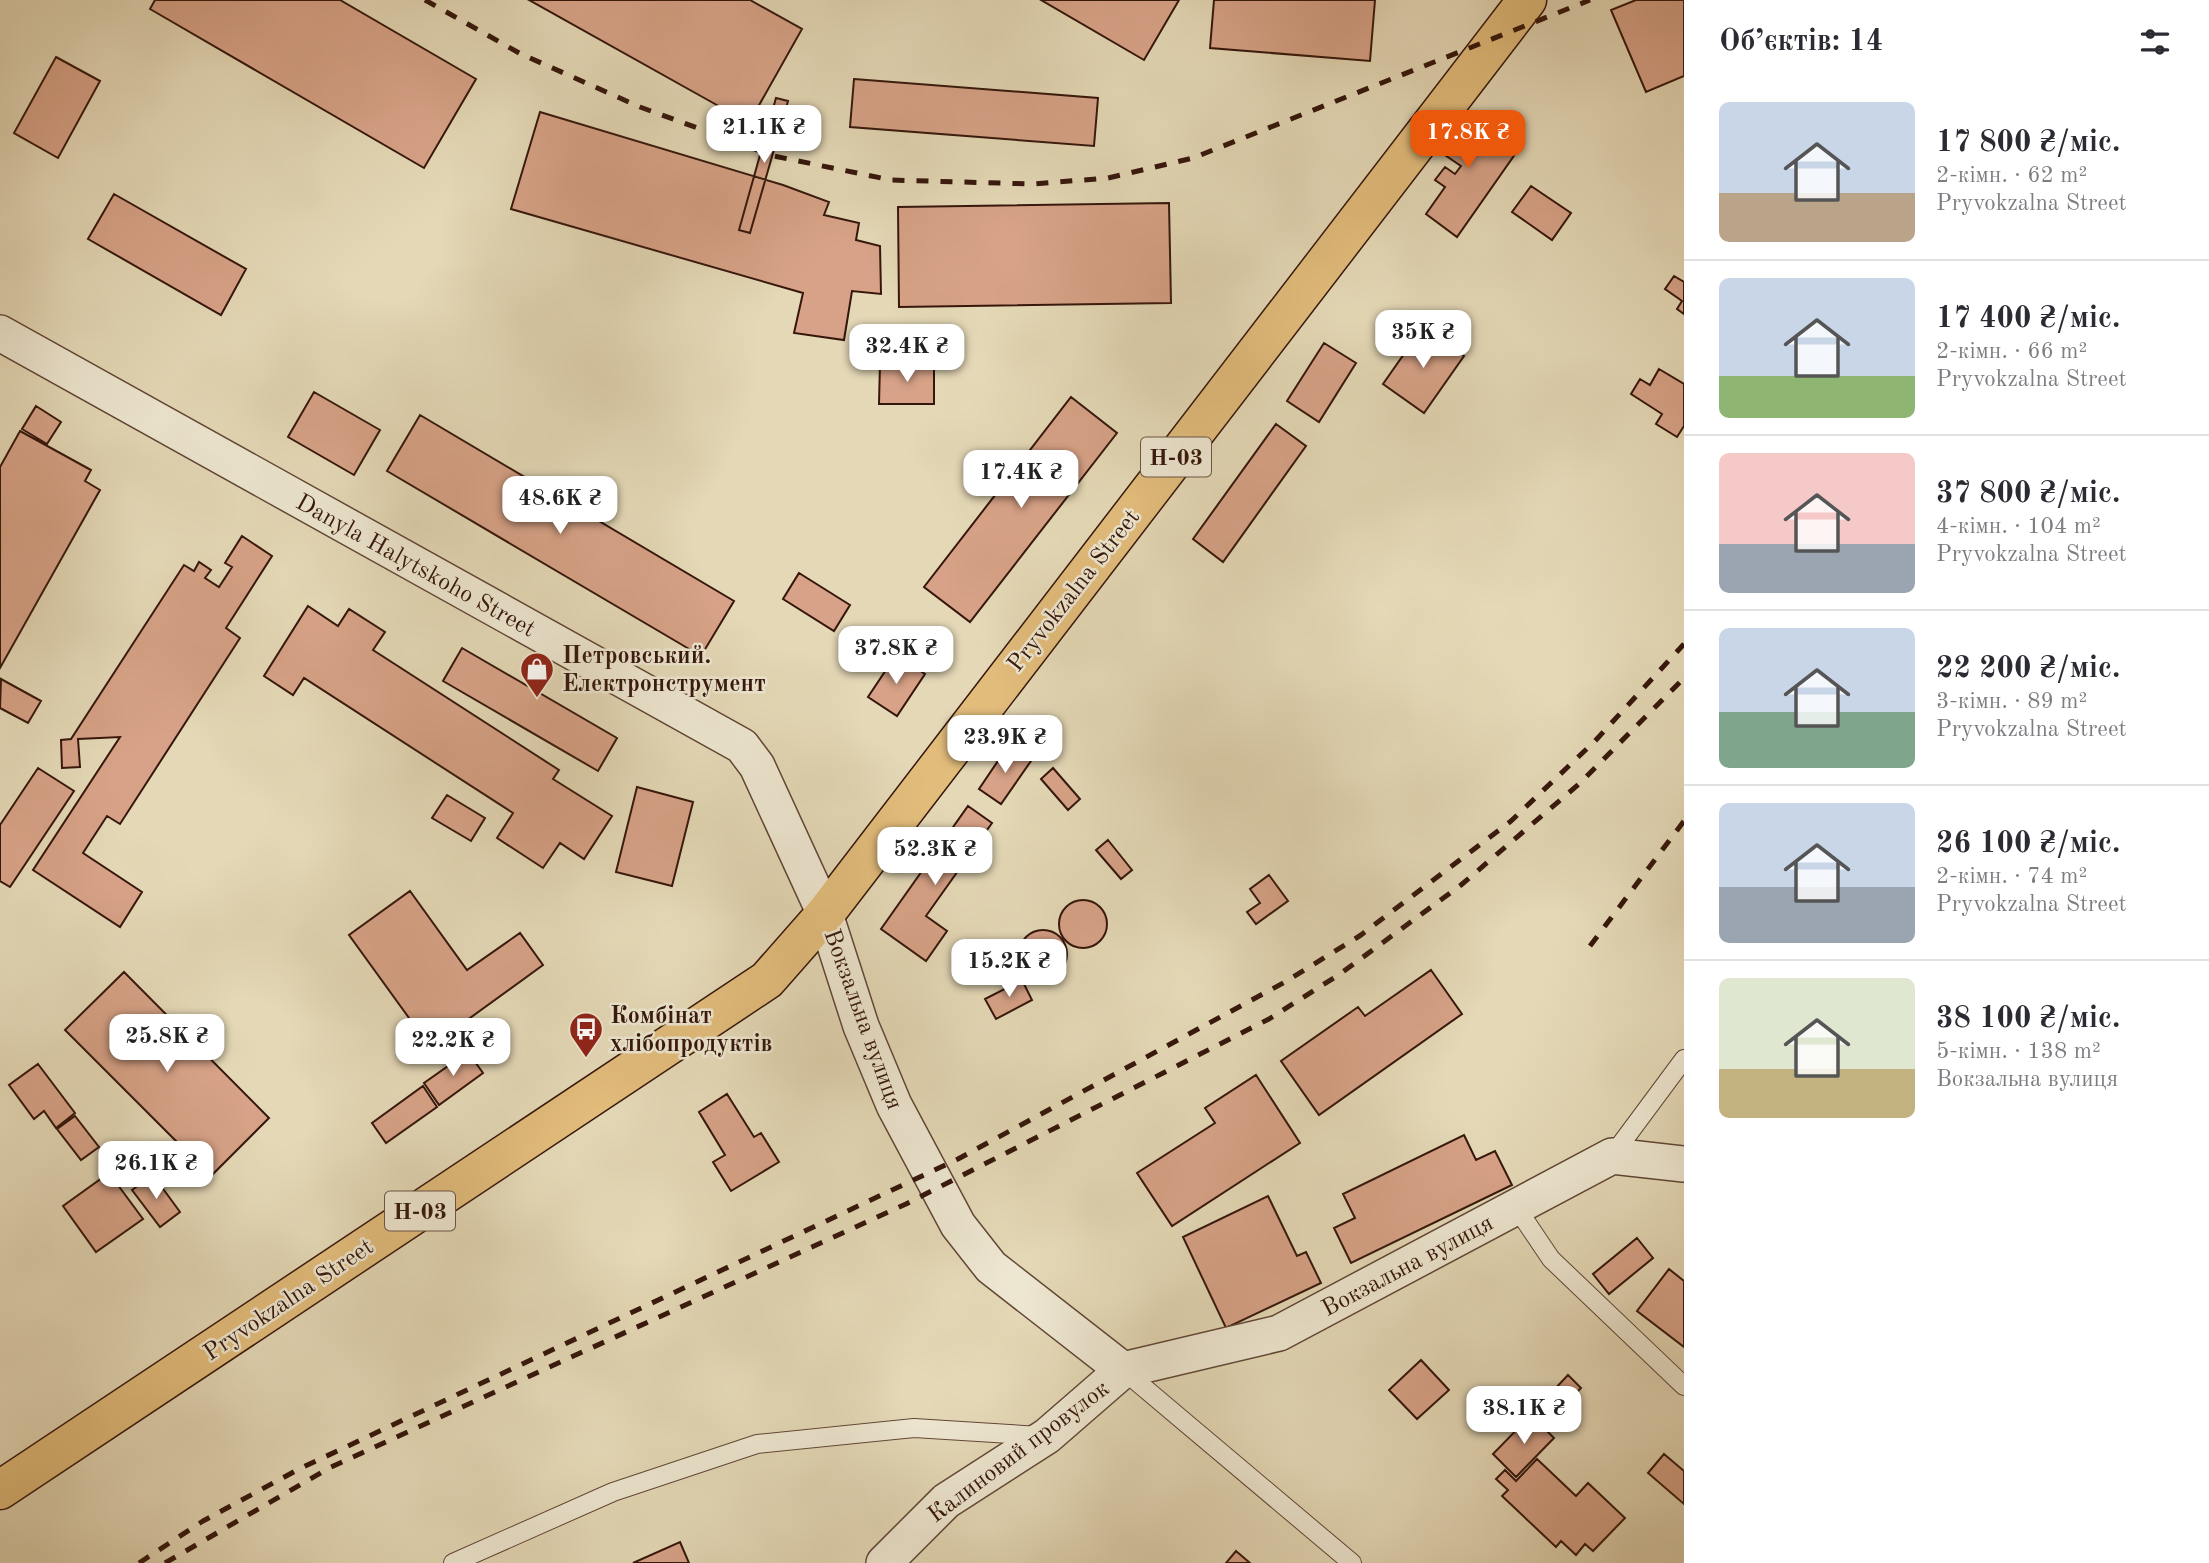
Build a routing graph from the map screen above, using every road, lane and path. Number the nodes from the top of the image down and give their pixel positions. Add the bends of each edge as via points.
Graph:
1 (1527, 0) edge
2 (0, 333) edge
3 (825, 914) junction
4 (1684, 1059) edge
5 (1612, 1156) junction
6 (1684, 1164) edge
7 (1516, 1207) junction
8 (1123, 1370) junction
9 (1684, 1386) edge
10 (1047, 1436) junction
11 (0, 1490) edge
12 (453, 1563) edge
13 (884, 1563) edge
14 (1352, 1563) edge

1 - 3 main road, Pryvokzalna Street / Н-03
2 - 3 street, Danyla Halytskoho Street via 742,746 757,765
3 - 8 street, Вокзальна вулиця via 861,1026 894,1105 958,1224 991,1267
3 - 11 main road, Pryvokzalna Street / Н-03 via 767,980
4 - 5 lane
5 - 6 street
5 - 7 street, Вокзальна вулиця
7 - 8 street, Вокзальна вулиця via 1279,1333
7 - 9 lane via 1551,1259
8 - 10 street, Калиновий провулок
8 - 14 lane, Вокзальна вулиця
10 - 12 lane via 914,1428 757,1444 613,1492
10 - 13 street, Калиновий провулок via 946,1501

